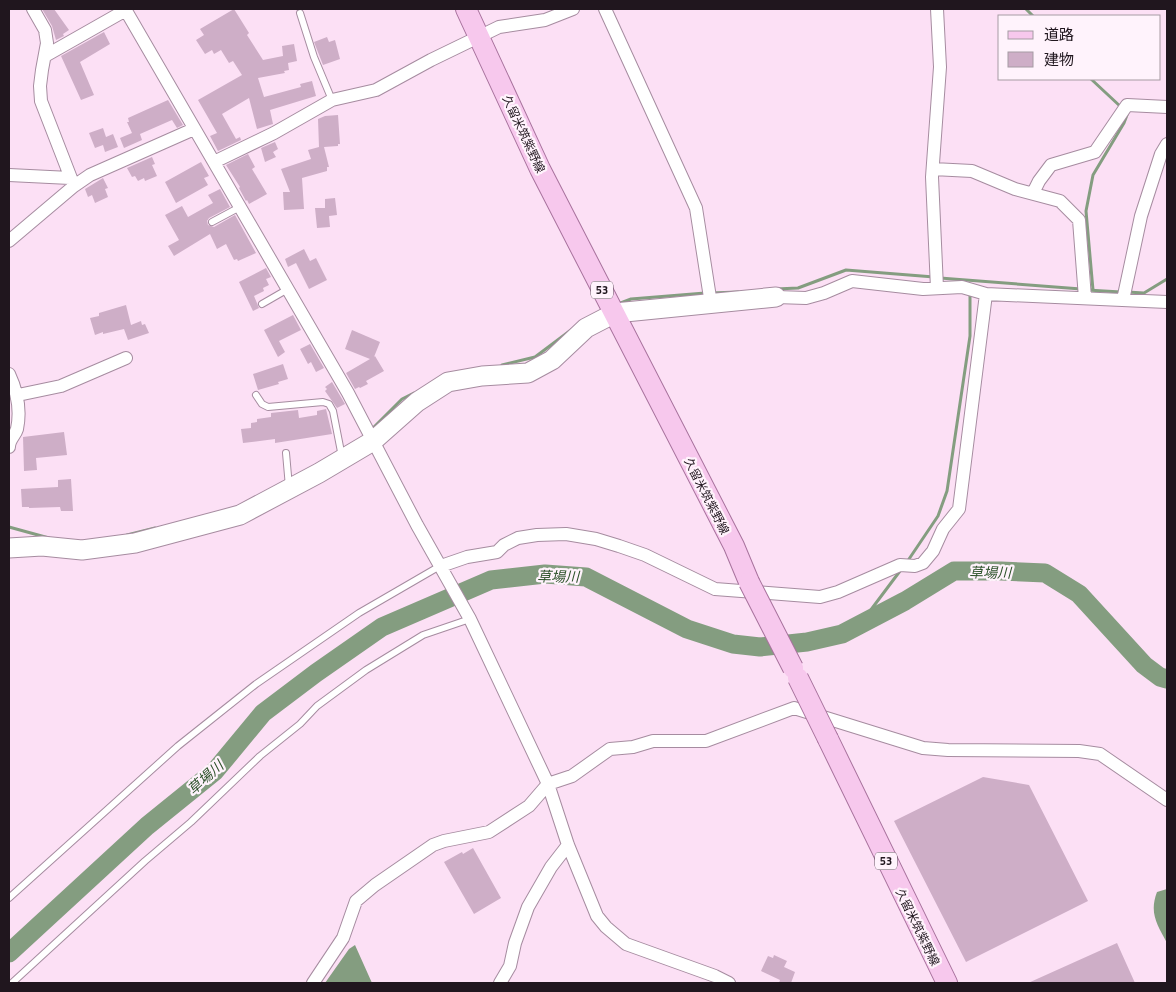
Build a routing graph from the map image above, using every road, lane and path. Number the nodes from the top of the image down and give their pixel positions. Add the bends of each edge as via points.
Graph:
1 (33, 9) edge
2 (125, 9) edge
3 (466, 9) edge
4 (573, 9) edge
5 (605, 9) edge
6 (937, 9) edge
7 (300, 12) dead end
8 (479, 36) junction
9 (45, 56) junction
10 (332, 100) junction
11 (1167, 106) edge
12 (194, 129) junction
13 (1167, 144) edge
14 (214, 162) junction
15 (933, 169) junction
16 (9, 174) edge
17 (72, 182) junction
18 (1033, 193) junction
19 (240, 207) junction
20 (212, 222) dead end
21 (9, 242) edge
22 (937, 288) junction
23 (288, 289) junction
24 (986, 294) junction
25 (776, 297) joint
26 (1085, 298) junction
27 (1123, 300) junction
28 (1167, 302) edge
29 (262, 304) dead end
30 (711, 304) junction
31 (615, 313) junction
32 (126, 358) dead end
33 (9, 374) edge
34 (256, 395) dead end
35 (18, 396) junction
36 (9, 441) edge
37 (373, 441) junction
38 (9, 447) edge
39 (286, 453) dead end
40 (342, 460) junction
41 (290, 489) junction
42 (9, 548) edge
43 (442, 568) junction
44 (469, 617) junction
45 (548, 784) junction
46 (1167, 800) edge
47 (568, 845) junction
48 (9, 898) edge
49 (12, 983) edge
50 (313, 983) edge
51 (500, 983) edge
52 (729, 983) edge
53 (947, 983) edge

1 - 9 street via 45,30
2 - 9 street
2 - 12 street
3 - 8 main road, 久留米筑紫野線 / 53
4 - 8 street via 545,20 499,27
5 - 30 street via 696,208
6 - 15 street via 940,67
7 - 10 lane
8 - 10 street via 376,90
8 - 31 main road, 久留米筑紫野線 / 53 via 540,169
9 - 17 street via 41,100
10 - 14 street
11 - 18 street via 1127,106 1095,152 1051,165
12 - 14 street
12 - 17 street
13 - 27 street via 1140,216
14 - 19 street
15 - 18 street via 972,171 1014,189
15 - 22 street
16 - 17 street
17 - 21 street
18 - 26 street via 1060,201 1079,220
19 - 20 lane
19 - 23 street
22 - 24 street via 962,287
22 - 25 street via 852,281 806,298
23 - 29 lane
23 - 37 street
24 - 26 street
24 - 43 street via 959,509 943,529 933,551 915,566 900,565 820,598 744,592 715,589 645,555 596,539 566,534 518,538 497,552 467,557
25 - 30 street
26 - 27 street
27 - 28 street
30 - 31 street
31 - 37 street via 586,328 552,360 528,373 448,382 418,402
31 - 53 main road, 久留米筑紫野線 / 53, bridge via 734,546
32 - 35 street via 61,386
33 - 35 street
34 - 40 lane via 268,407 329,404
35 - 36 street via 17,431
36 - 38 street
37 - 40 street
37 - 43 street
39 - 41 lane
40 - 41 street
41 - 42 street via 240,516 134,543 82,550 42,546
43 - 44 street
43 - 48 lane via 359,613 249,689 178,746
44 - 45 street
44 - 49 lane via 423,635 366,670 317,706
45 - 46 street via 572,776 610,750 653,741 706,741 794,708 923,748 1100,754
45 - 47 street
45 - 50 street via 529,806 489,832 433,845 356,901 344,938
47 - 51 street via 528,907 510,966
47 - 52 street via 597,916 606,927 626,944

